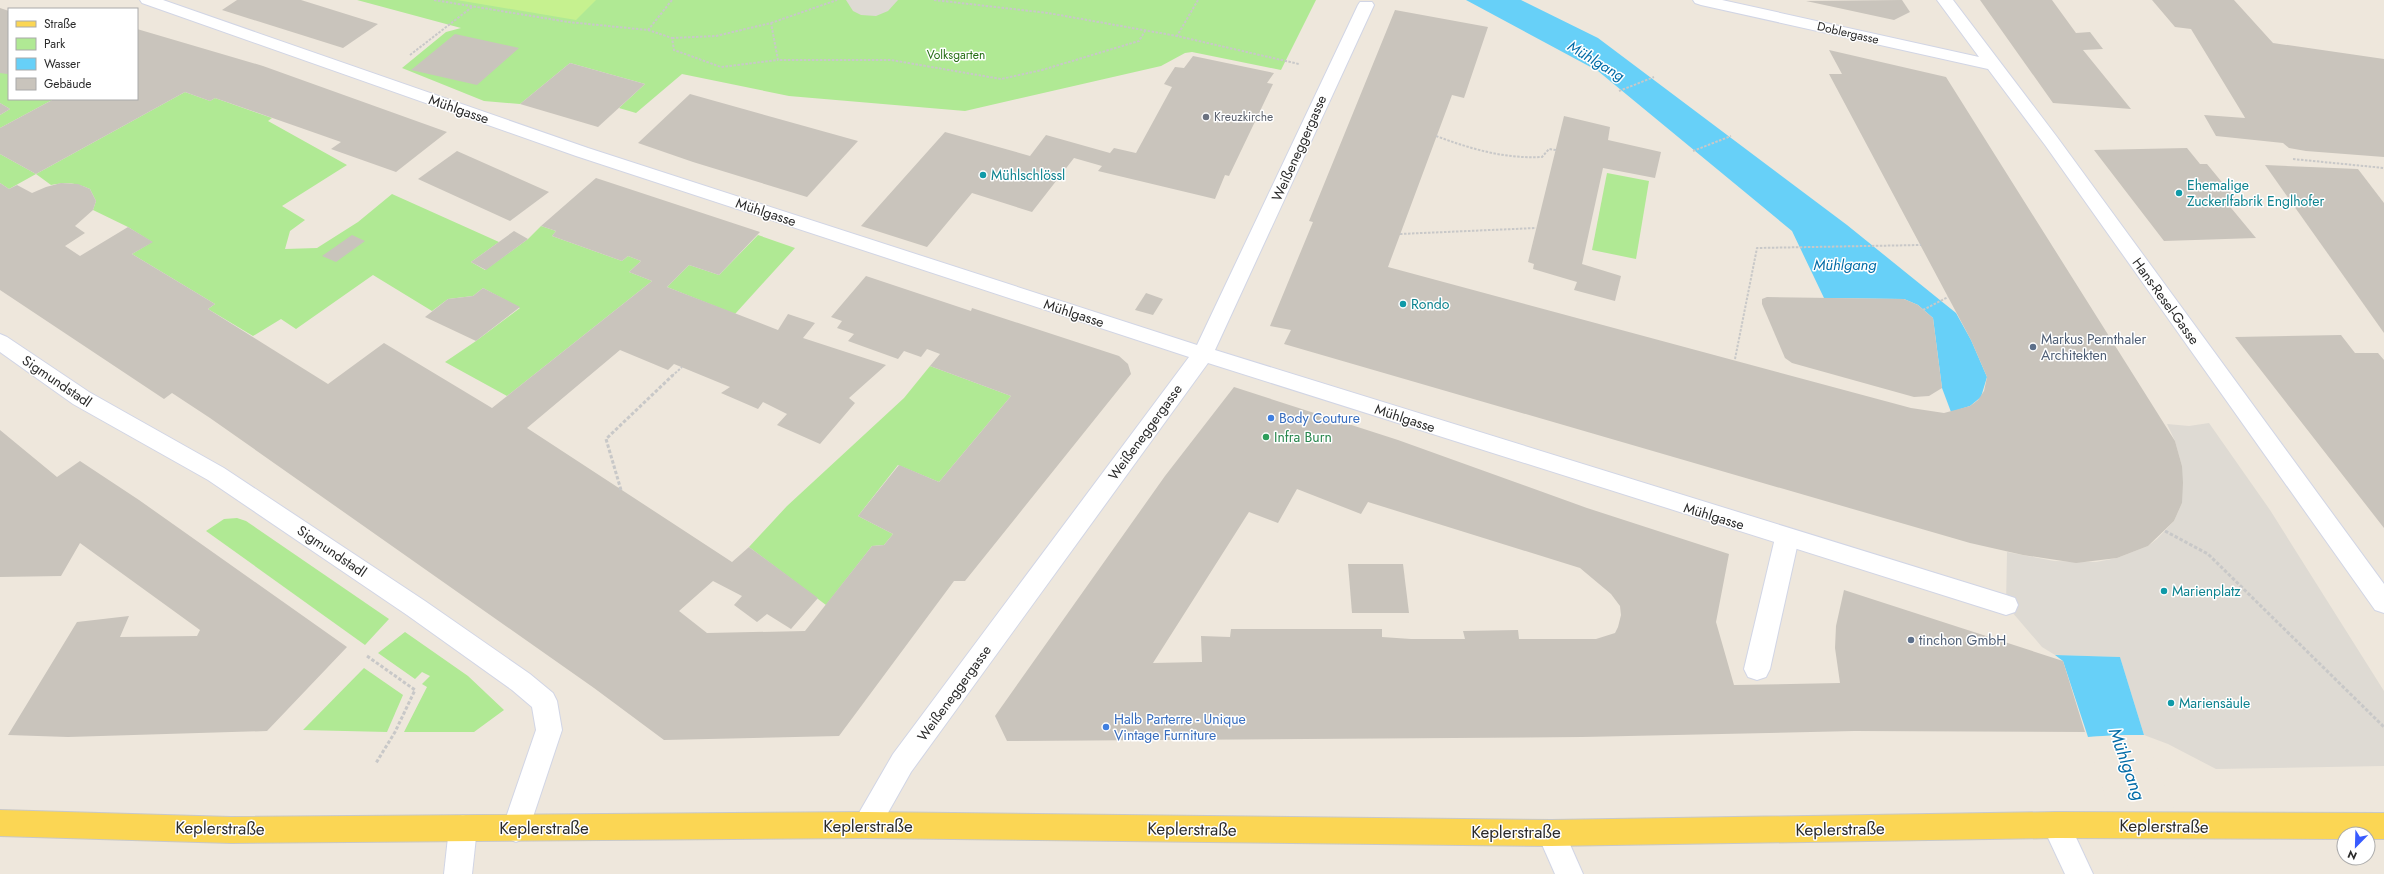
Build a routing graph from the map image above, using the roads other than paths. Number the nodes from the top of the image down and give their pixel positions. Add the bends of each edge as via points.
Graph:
1 (148, 0) edge
2 (1701, 0) edge
3 (1945, 0) edge
4 (1366, 5) dead end
5 (1996, 66) junction
6 (0, 342) edge
7 (1203, 354) junction
8 (1787, 538) junction
9 (2384, 603) edge
10 (2006, 605) dead end
11 (1757, 669) dead end
12 (0, 823) edge
13 (866, 825) junction
14 (2056, 825) junction
15 (2384, 826) edge
16 (463, 828) junction
17 (516, 829) junction
18 (1551, 833) junction
19 (458, 874) edge
20 (1569, 874) edge
21 (2079, 874) edge

1 - 7 street, Mühlgasse via 582,152
2 - 5 street, Doblergasse
3 - 5 street, Hans-Resel-Gasse
4 - 7 street, Weißeneggergasse
5 - 9 street, Hans-Resel-Gasse
6 - 17 street, Sigmundstadl via 81,398 216,474 416,608 544,701 549,730
7 - 8 street, Mühlgasse
7 - 13 street, Weißeneggergasse via 902,763
8 - 10 street, Mühlgasse
8 - 11 street
12 - 16 main road, Keplerstraße via 231,830
13 - 17 main road, Keplerstraße
13 - 18 main road, Keplerstraße
14 - 15 main road, Keplerstraße
14 - 18 main road, Keplerstraße
14 - 21 street
16 - 17 main road, Keplerstraße
16 - 19 street
18 - 20 street

